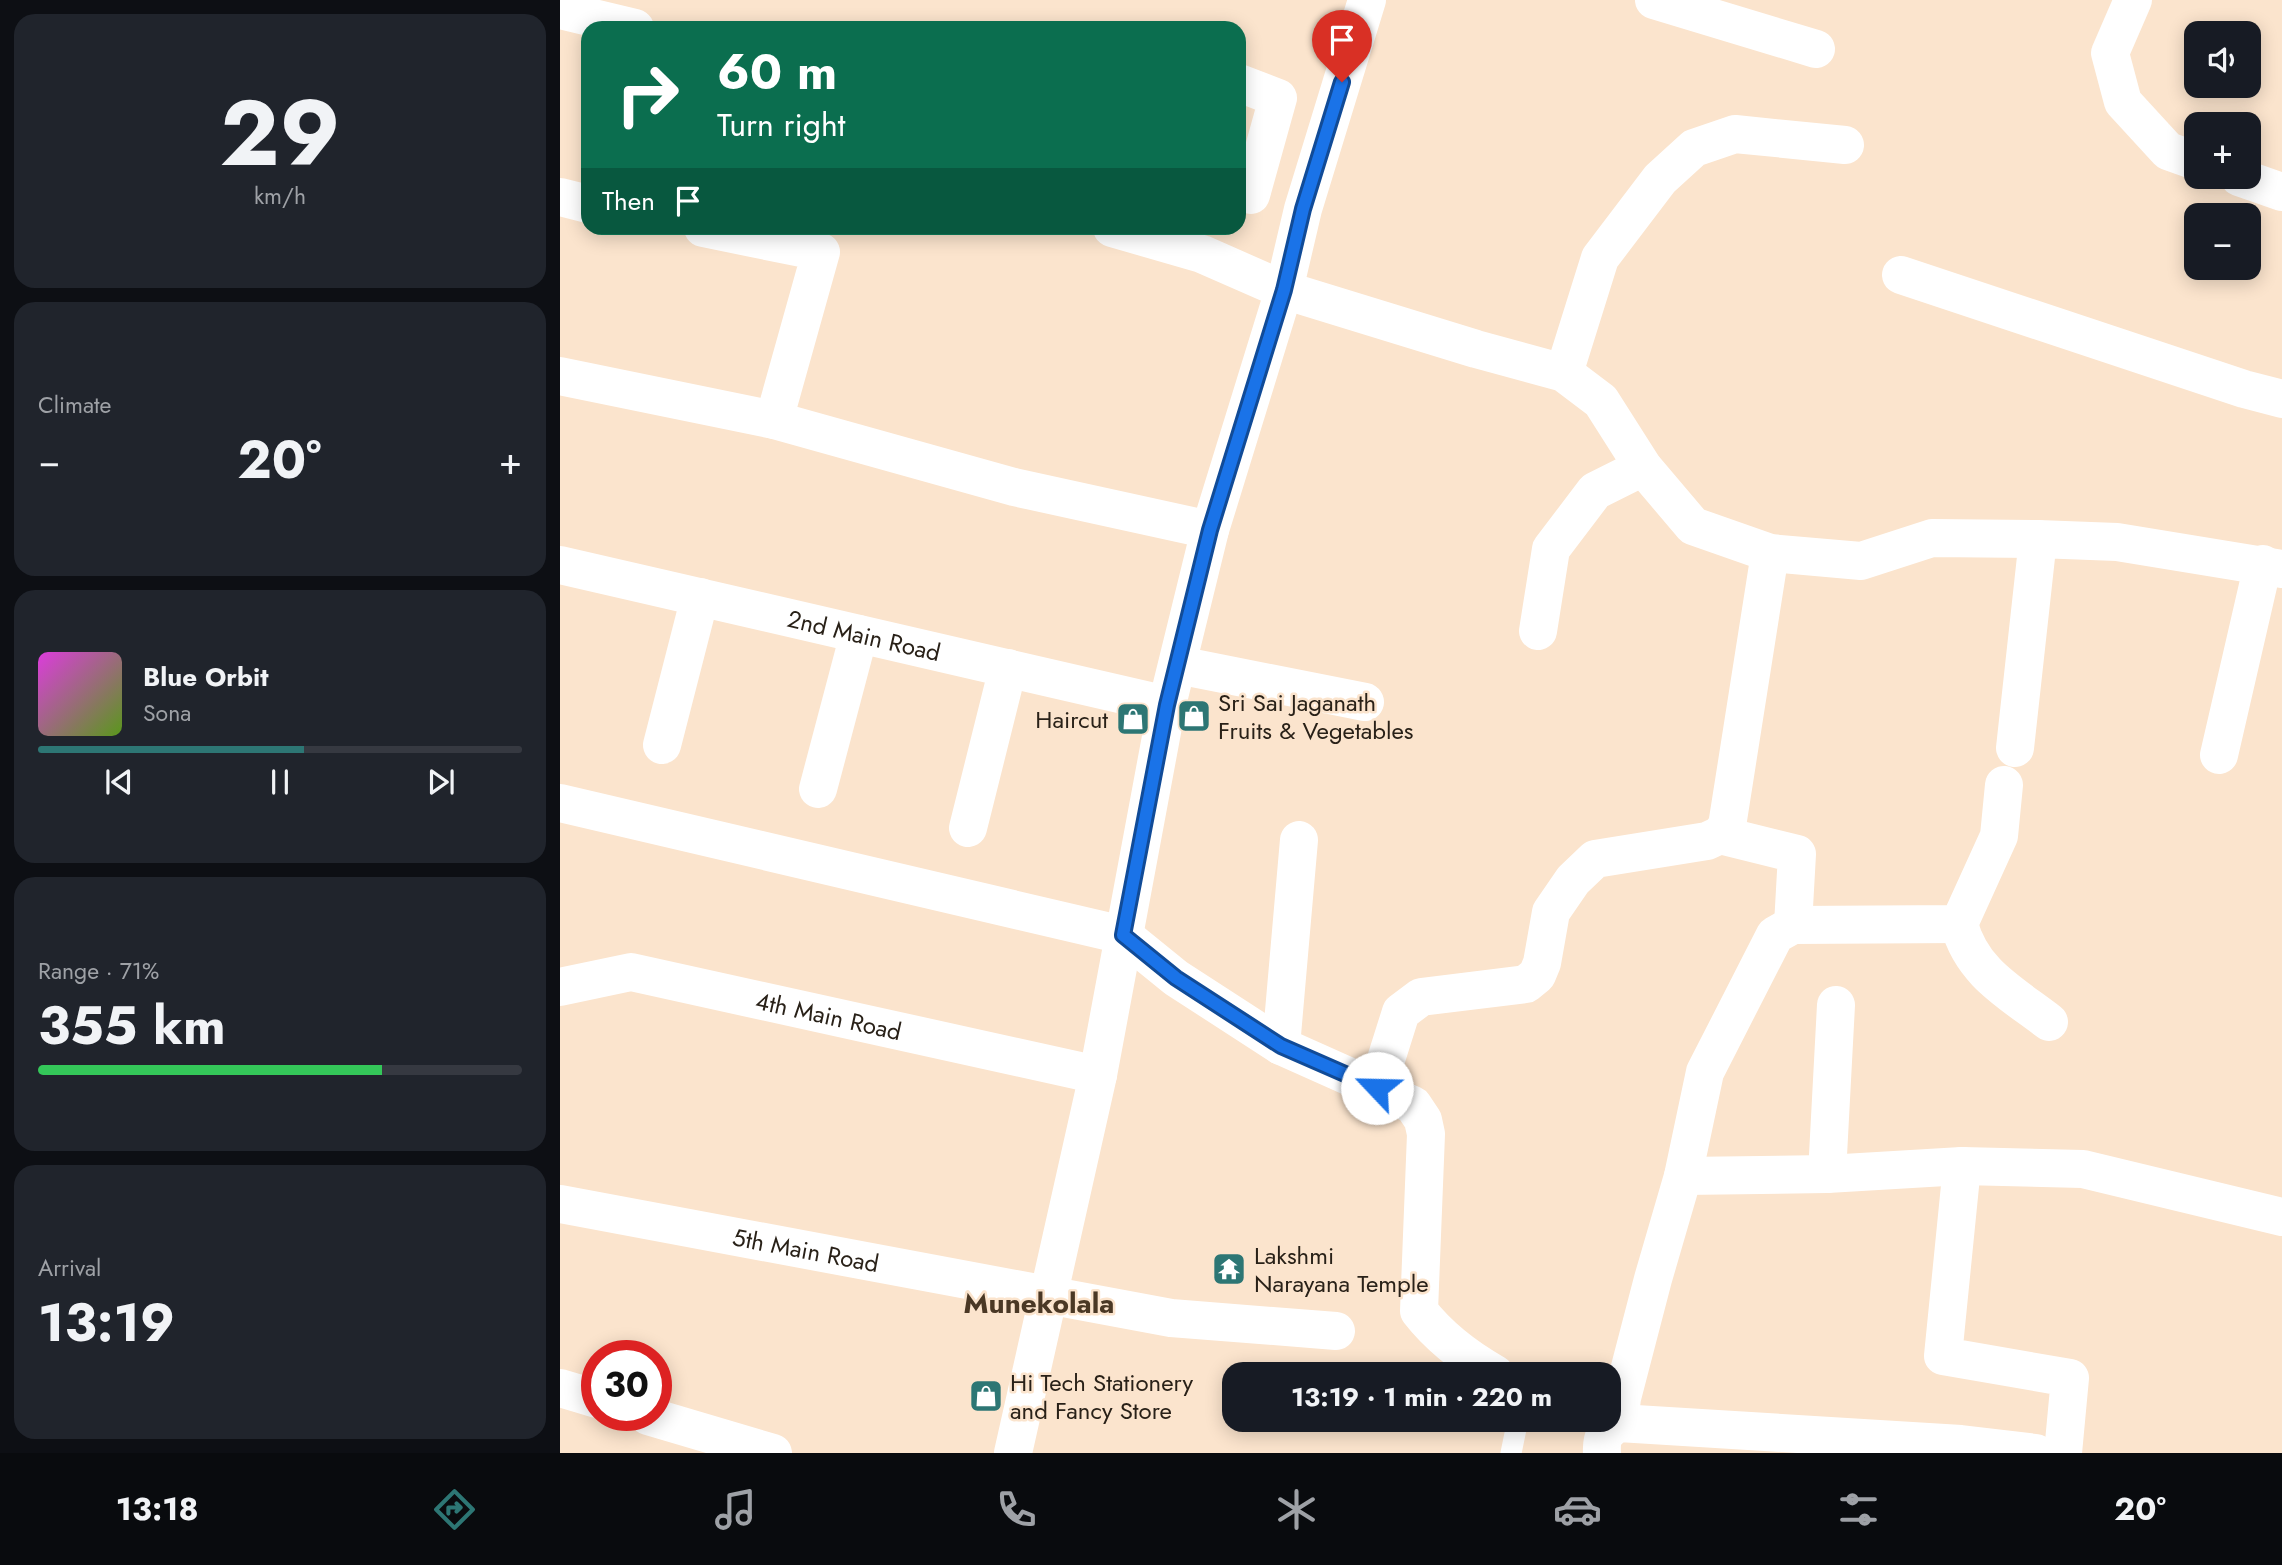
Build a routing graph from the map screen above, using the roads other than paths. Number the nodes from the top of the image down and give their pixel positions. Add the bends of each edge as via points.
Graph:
1 (1367, 0) edge
2 (1654, 0) edge
3 (2133, 0) edge
4 (560, 10) edge
5 (606, 21) edge
6 (1816, 49) dead end
7 (1246, 86) edge
8 (1269, 130) junction
9 (1845, 145) dead end
10 (1322, 147) junction
11 (2184, 157) edge
12 (2261, 185) edge
13 (1246, 190) edge
14 (2282, 192) edge
15 (1246, 193) edge
16 (560, 197) edge
17 (581, 202) edge
18 (1303, 209) junction
19 (774, 235) edge
20 (1136, 235) edge
21 (825, 240) edge
22 (1902, 275) dead end
23 (1284, 290) junction
24 (1564, 373) junction
25 (560, 376) edge
26 (2282, 399) edge
27 (774, 420) junction
28 (1643, 467) junction
29 (1210, 530) junction
30 (2038, 539) junction
31 (1770, 553) junction
32 (560, 565) edge
33 (2273, 566) edge
34 (700, 597) junction
35 (1538, 631) dead end
36 (859, 634) junction
37 (1178, 665) junction
38 (1008, 668) junction
39 (1365, 702) dead end
40 (1167, 705) junction
41 (662, 744) dead end
42 (2015, 748) dead end
43 (2219, 755) dead end
44 (2004, 786) dead end
45 (818, 789) dead end
46 (560, 803) edge
47 (968, 828) dead end
48 (1720, 835) junction
49 (1299, 840) dead end
50 (1959, 924) junction
51 (1793, 925) junction
52 (1123, 935) junction
53 (560, 986) edge
54 (1836, 1005) dead end
55 (2049, 1021) dead end
56 (1281, 1046) junction
57 (1098, 1075) junction
58 (1377, 1088) junction
59 (1962, 1166) junction
60 (1827, 1174) junction
61 (1684, 1176) junction
62 (560, 1204) edge
63 (2282, 1217) edge
64 (1050, 1296) junction
65 (1336, 1331) dead end
66 (1474, 1362) edge
67 (560, 1388) edge
68 (581, 1394) edge
69 (672, 1423) edge
70 (1515, 1432) edge
71 (1603, 1433) edge
72 (1961, 1448) edge
73 (773, 1453) edge
74 (1013, 1453) edge
75 (1511, 1453) edge
76 (2036, 1453) edge
77 (2063, 1453) edge

1 - 10 street
2 - 6 street
3 - 11 street via 2110,53 2123,102 2168,151
4 - 5 street
7 - 8 street via 1278,98
8 - 10 street
8 - 13 street
9 - 24 street via 1735,134 1694,148 1660,178 1600,258
10 - 18 street
12 - 14 street
15 - 18 street
16 - 17 street
18 - 23 street
19 - 21 street
20 - 23 street via 1202,254
21 - 27 street
22 - 26 street
23 - 24 street
23 - 29 street
24 - 28 street via 1601,401
25 - 27 street
27 - 29 street via 1014,488
28 - 31 street via 1693,526
28 - 35 street via 1595,491 1551,549
29 - 37 street
30 - 31 street via 1932,538 1861,561
30 - 33 street via 2116,542
30 - 42 street
31 - 48 street via 1727,826
32 - 34 street, 2nd Main Road
33 - 43 street
34 - 36 street, 2nd Main Road
34 - 41 street
36 - 38 street, 2nd Main Road
36 - 45 street
37 - 39 street
37 - 40 street
38 - 40 street, 2nd Main Road
38 - 47 street
40 - 52 street
44 - 50 street via 1999,836
46 - 52 street
48 - 51 street via 1797,854
48 - 58 street via 1595,859 1573,880 1551,912 1537,975 1525,984 1421,997 1409,1003 1401,1012
49 - 56 street
50 - 51 street
50 - 55 street via 1965,947 1980,970
51 - 61 street via 1775,935 1705,1072
52 - 56 street via 1176,978
52 - 57 street
53 - 57 street, 4th Main Road via 631,972
54 - 60 street
56 - 58 street
57 - 64 street
58 - 66 street via 1413,1105 1426,1134 1419,1311 1434,1332
59 - 60 street
59 - 63 street via 2082,1169
59 - 77 street via 1943,1356 2070,1378
60 - 61 street
61 - 71 street via 1622,1398
62 - 64 street, 5th Main Road
64 - 65 street, 5th Main Road via 1171,1318
64 - 74 street
67 - 68 street
69 - 73 street
70 - 75 lane
71 - 72 street
72 - 76 street

